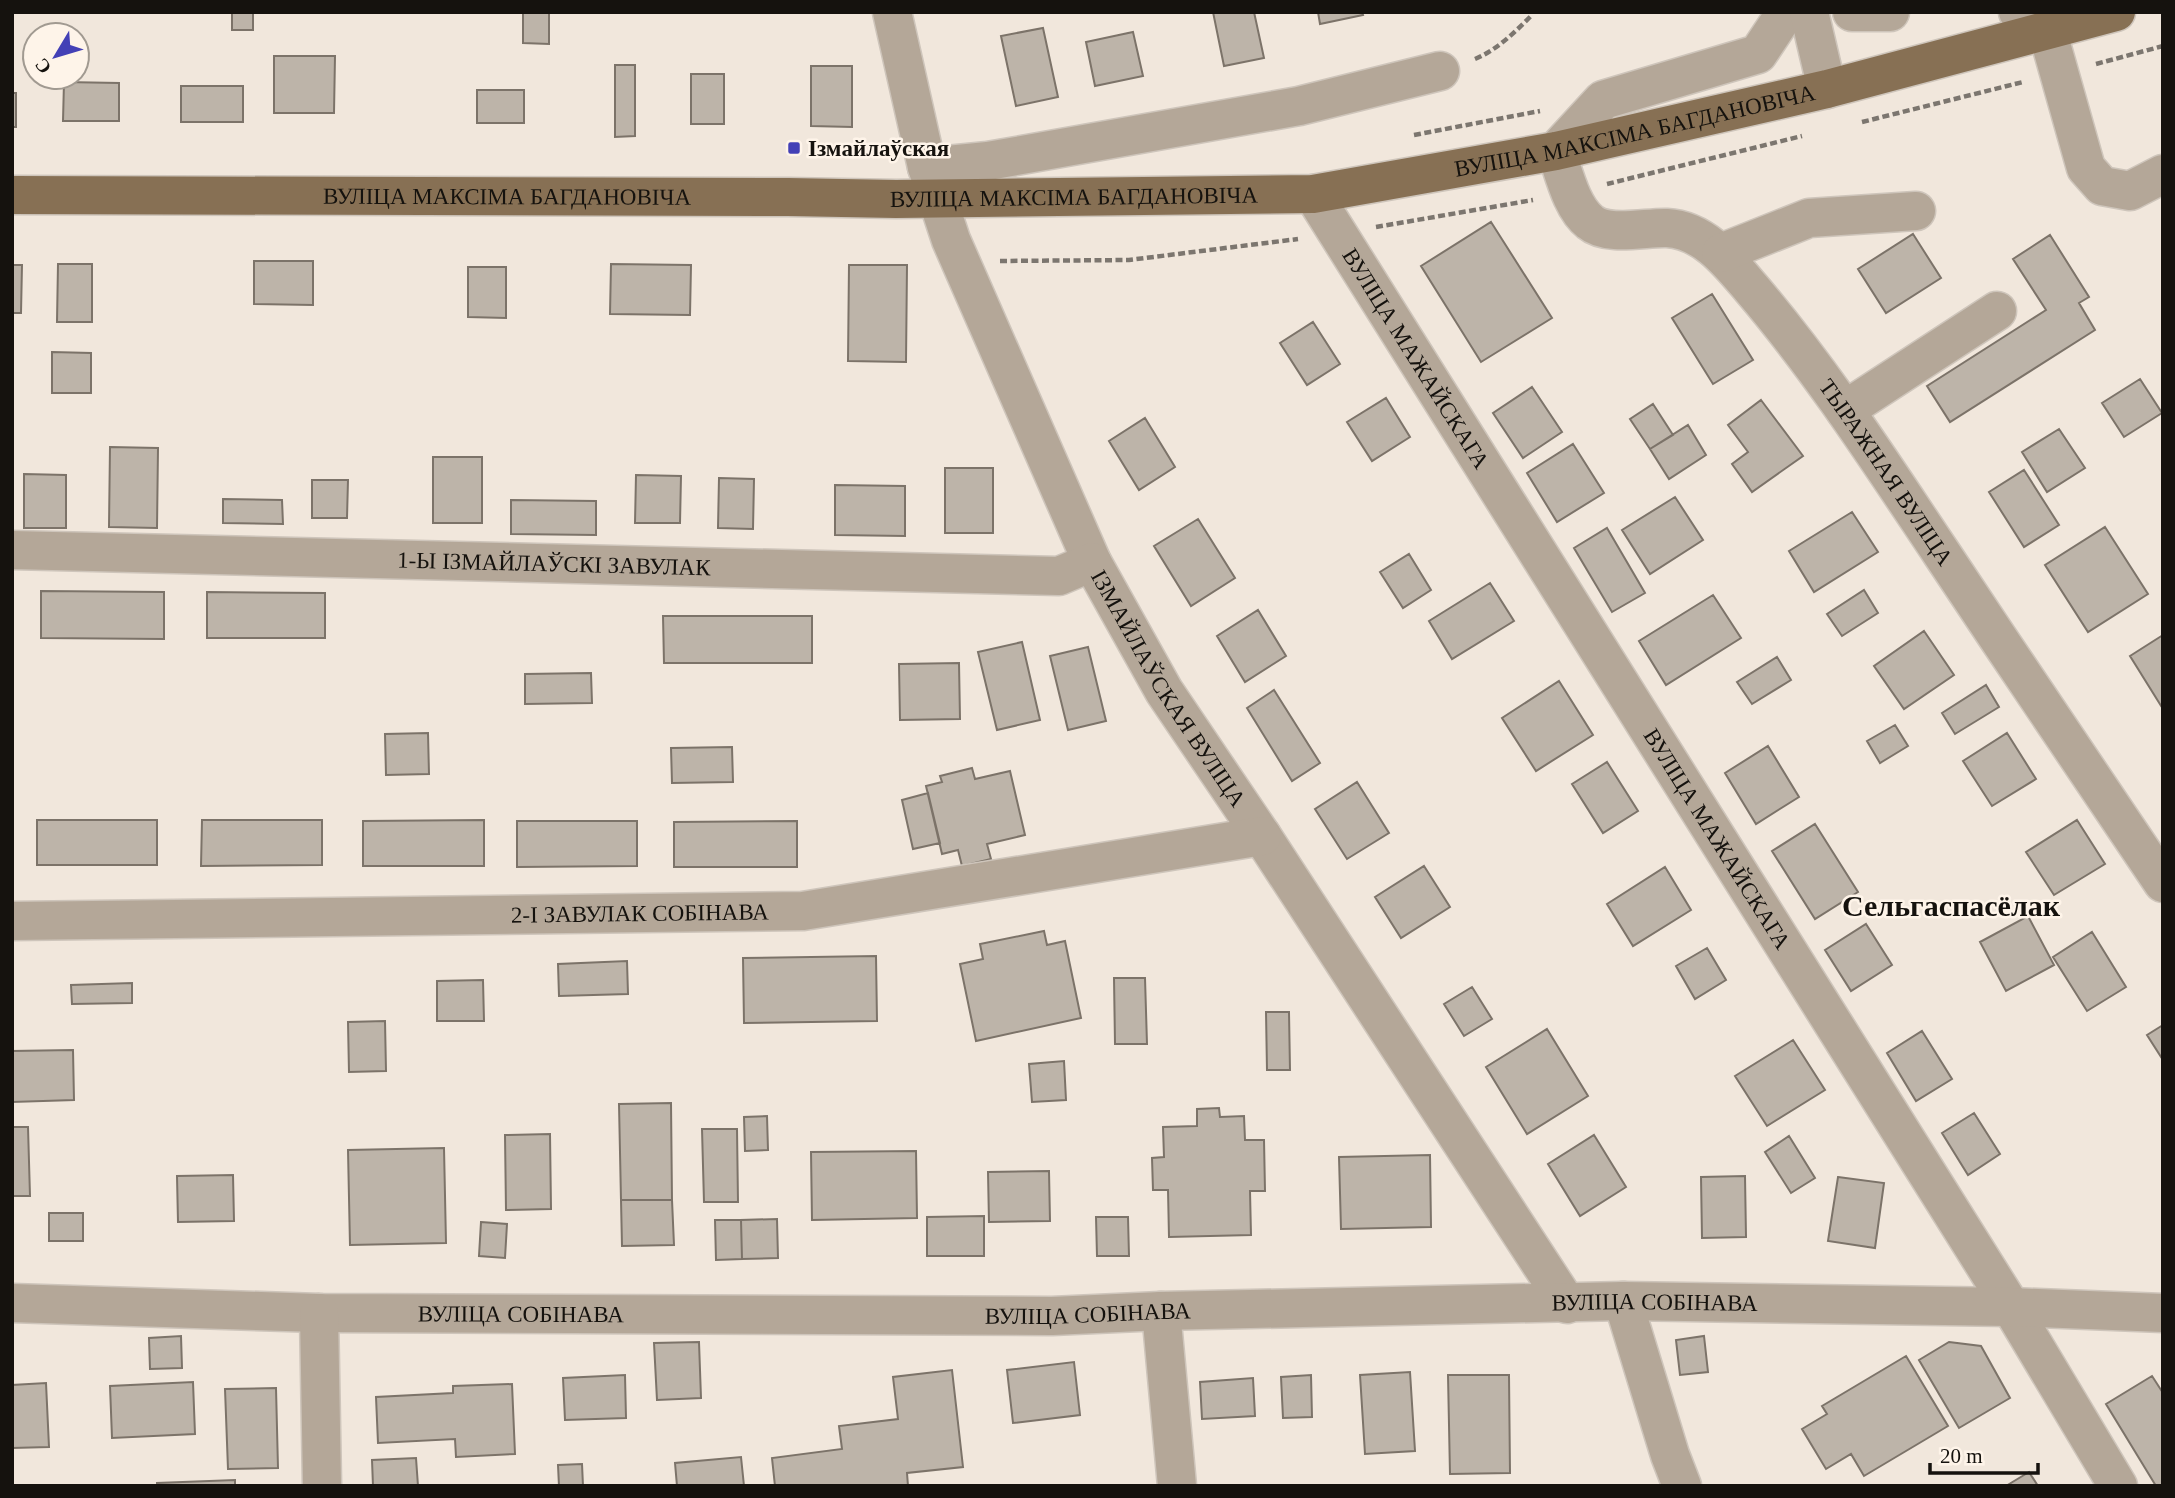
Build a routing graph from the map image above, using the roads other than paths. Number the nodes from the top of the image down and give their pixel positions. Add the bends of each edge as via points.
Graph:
1 (892, 12) edge
2 (1786, 12) edge
3 (1809, 12) edge
4 (1852, 12) edge
5 (1890, 12) edge
6 (2116, 12) edge
7 (2048, 21) edge
8 (1440, 71) road end
9 (1827, 89) junction
10 (1556, 151) junction
11 (2163, 174) edge
12 (932, 182) junction
13 (1313, 194) junction
14 (12, 195) edge
15 (1916, 211) dead end
16 (1721, 253) junction
17 (1997, 311) dead end
18 (1845, 410) junction
19 (12, 550) edge
20 (1092, 562) junction
21 (1262, 836) junction
22 (2163, 883) edge
23 (12, 920) edge
24 (1622, 1301) junction
25 (12, 1303) edge
26 (1567, 1304) junction
27 (2011, 1307) junction
28 (1161, 1311) junction
29 (319, 1313) junction
30 (2163, 1313) edge
31 (322, 1486) edge
32 (1177, 1486) edge
33 (1682, 1486) edge
34 (2118, 1486) edge

1 - 12 street, ІЗМАЙЛАЎСКАЯ ВУЛІЦА
2 - 10 street via 1758,54 1603,100
3 - 9 street
4 - 5 street
6 - 7 main road, ВУЛІЦА МАКСІМА БАГДАНОВІЧА
7 - 9 main road, ВУЛІЦА МАКСІМА БАГДАНОВІЧА
7 - 11 street via 2085,168 2102,186 2130,191
8 - 12 street via 1299,106 988,161
9 - 10 main road, ВУЛІЦА МАКСІМА БАГДАНОВІЧА
10 - 13 main road, ВУЛІЦА МАКСІМА БАГДАНОВІЧА
10 - 16 street, ТЫРАЖНАЯ ВУЛІЦА via 1578,207 1591,223 1618,231 1670,228 1695,236
12 - 13 main road, ВУЛІЦА МАКСІМА БАГДАНОВІЧА
12 - 14 main road, ВУЛІЦА МАКСІМА БАГДАНОВІЧА
12 - 20 street, ІЗМАЙЛАЎСКАЯ ВУЛІЦА via 951,240
13 - 27 street, ВУЛІЦА МАЖАЙСКАГА
15 - 16 street via 1809,218
16 - 18 street, ТЫРАЖНАЯ ВУЛІЦА
17 - 18 street
18 - 22 street, ТЫРАЖНАЯ ВУЛІЦА
19 - 20 street, 1-Ы ІЗМАЙЛАЎСКІ ЗАВУЛАК via 1059,576
20 - 21 street, ІЗМАЙЛАЎСКАЯ ВУЛІЦА via 1164,691
21 - 23 street, 2-І ЗАВУЛАК СОБІНАВА via 803,911
21 - 26 street, ІЗМАЙЛАЎСКАЯ ВУЛІЦА
24 - 26 street, ВУЛІЦА СОБІНАВА
24 - 27 street, ВУЛІЦА СОБІНАВА
24 - 33 street
25 - 29 street, ВУЛІЦА СОБІНАВА
26 - 28 street, ВУЛІЦА СОБІНАВА
27 - 30 street, ВУЛІЦА СОБІНАВА
27 - 34 street, ВУЛІЦА МАЖАЙСКАГА
28 - 29 street, ВУЛІЦА СОБІНАВА via 1052,1316
28 - 32 street
29 - 31 street

